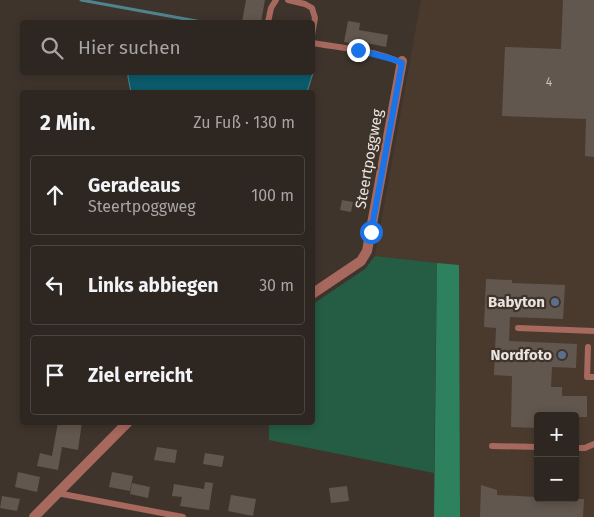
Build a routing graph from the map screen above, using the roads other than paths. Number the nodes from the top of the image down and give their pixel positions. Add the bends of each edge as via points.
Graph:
1 (276, 0) edge
2 (288, 0) edge
3 (268, 20) edge
4 (315, 20) edge
5 (315, 43) edge
6 (402, 62) joint
7 (315, 292) edge
8 (518, 328) dead end
9 (594, 331) edge
10 (588, 347) dead end
11 (594, 377) edge
12 (125, 425) edge
13 (594, 444) edge
14 (492, 446) dead end
15 (534, 447) edge
16 (579, 448) edge
17 (58, 493) junction
18 (34, 517) edge
19 (183, 517) edge

1 - 3 lane
2 - 4 lane via 312,8
5 - 6 lane via 358,50
6 - 7 street, Steertpoggweg via 367,251 361,261
8 - 9 lane
10 - 11 lane via 587,377
12 - 17 street
13 - 16 lane
14 - 15 lane
17 - 18 street
17 - 19 lane

